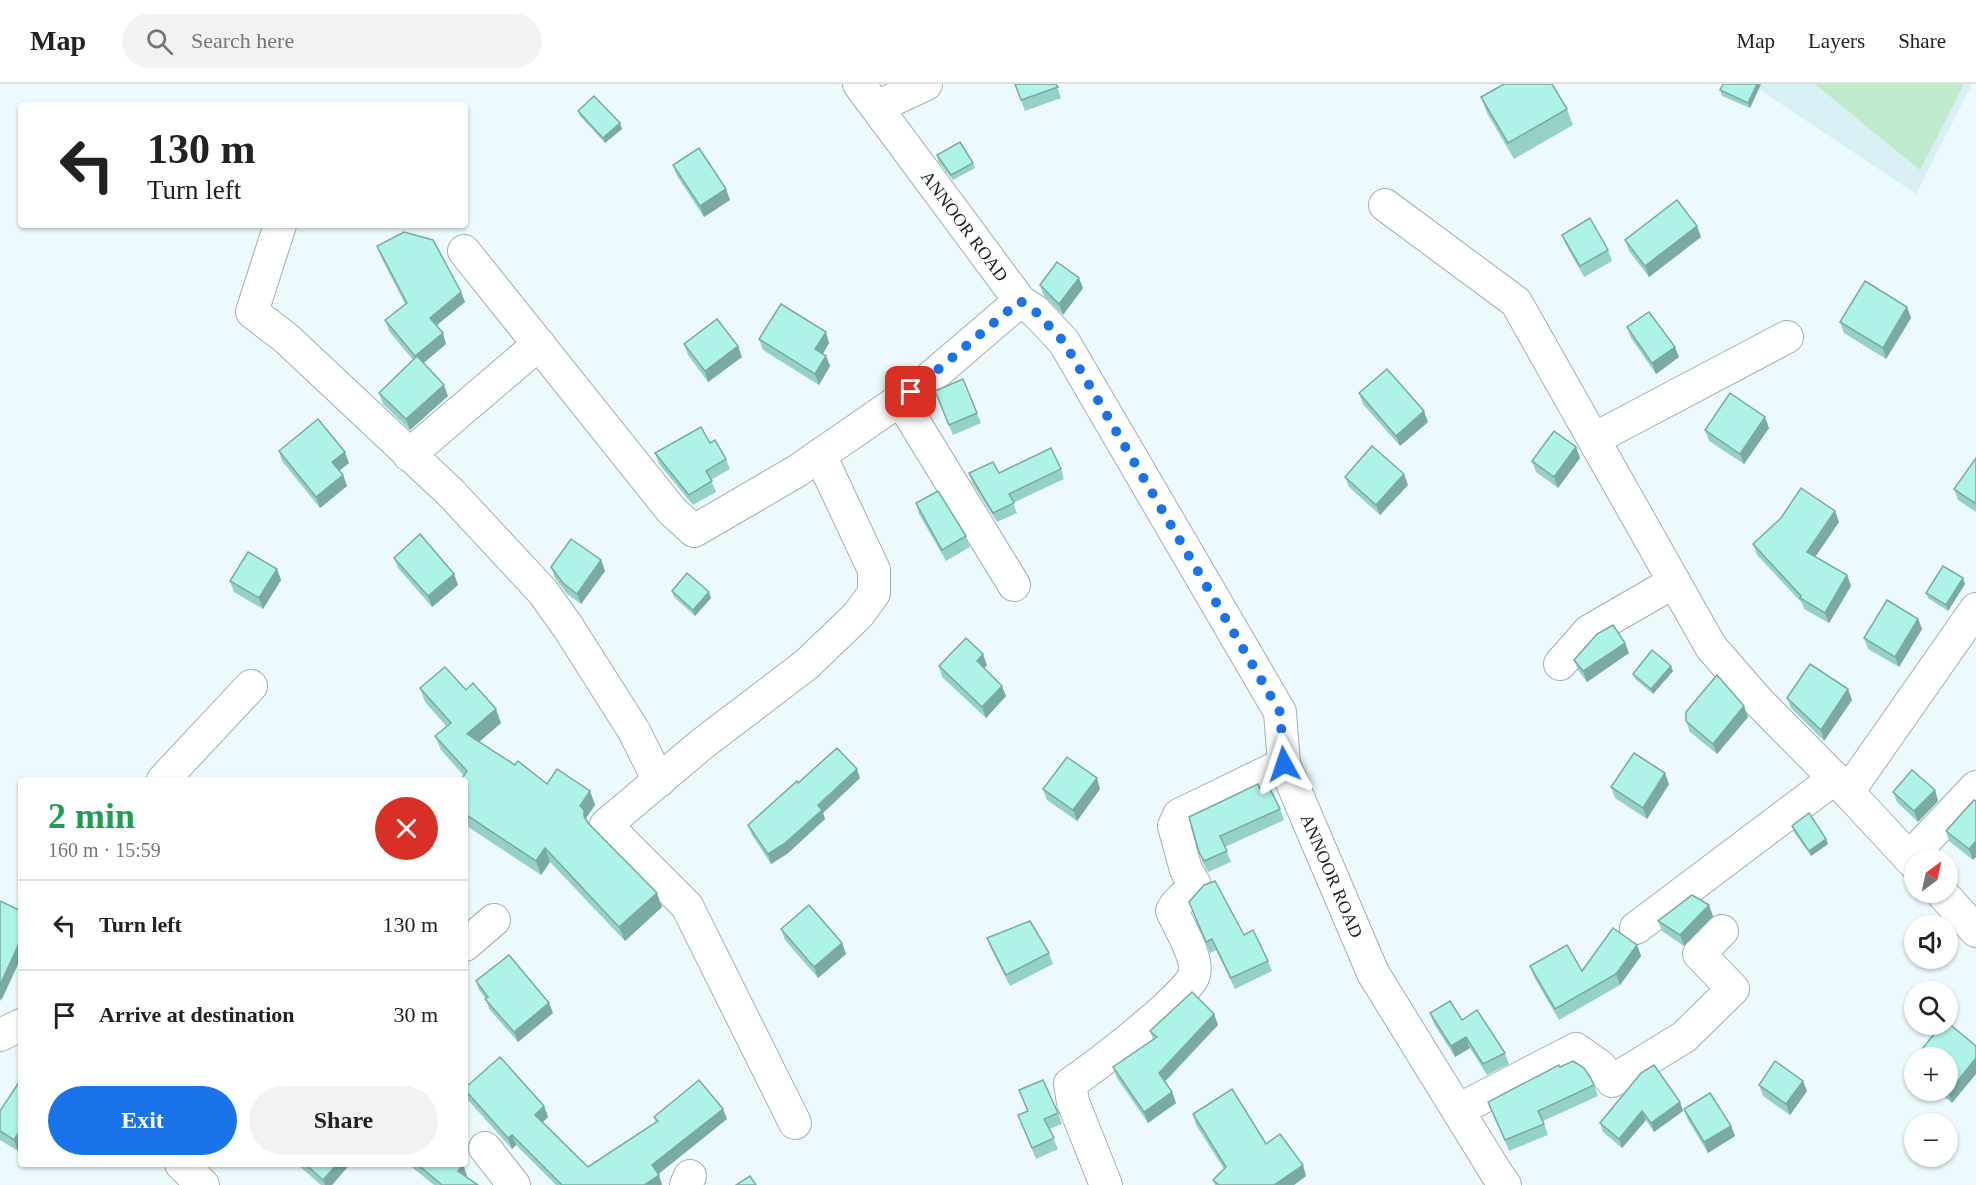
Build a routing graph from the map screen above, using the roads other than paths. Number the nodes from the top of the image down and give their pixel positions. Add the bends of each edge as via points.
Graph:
1 (926, 84) edge
2 (868, 96) edge
3 (1386, 205) dead end
4 (279, 228) edge
5 (464, 251) dead end
6 (1020, 301) junction
7 (1786, 338) dead end
8 (538, 344) junction
9 (900, 399) junction
10 (1593, 439) junction
11 (409, 454) junction
12 (820, 455) junction
13 (1674, 582) junction
14 (1014, 585) dead end
15 (1976, 609) edge
16 (1560, 664) dead end
17 (251, 686) dead end
18 (1284, 764) junction
19 (166, 777) edge
20 (659, 780) junction
21 (1841, 785) junction
22 (1976, 787) edge
23 (1922, 849) edge
24 (1904, 852) edge
25 (1951, 903) edge
26 (494, 920) dead end
27 (1636, 928) dead end
28 (1976, 931) edge
29 (1722, 932) dead end
30 (468, 942) edge
31 (18, 1026) edge
32 (0, 1035) edge
33 (1458, 1110) junction
34 (795, 1123) dead end
35 (485, 1148) dead end
36 (514, 1185) edge
37 (1106, 1185) edge
38 (1505, 1185) edge

1 - 2 street
2 - 6 street, ANNOOR ROAD
3 - 10 street via 1516,302
4 - 11 street via 252,312
5 - 8 street
6 - 9 street
6 - 18 street, ANNOOR ROAD via 1064,342 1274,701 1280,712
7 - 10 street
8 - 11 street
8 - 12 street via 672,511 694,531
9 - 12 street
9 - 14 street
10 - 13 street
11 - 20 street via 543,592 634,731
12 - 20 street via 874,570 874,593 858,615 807,664
13 - 16 street via 1590,631
13 - 21 street via 1711,647
15 - 21 street
17 - 19 street
18 - 33 street, ANNOOR ROAD via 1373,973
18 - 37 street via 1179,815 1174,826 1186,870 1194,883 1172,911 1193,956 1195,975 1185,990 1105,1060 1070,1084 1073,1102
20 - 34 street via 606,825 687,906
21 - 24 street
21 - 27 street
22 - 23 street
25 - 28 street
26 - 30 street
29 - 33 street via 1699,954 1733,989 1684,1037 1612,1081 1600,1066 1575,1049
31 - 32 street
33 - 38 street, ANNOOR ROAD
35 - 36 street

